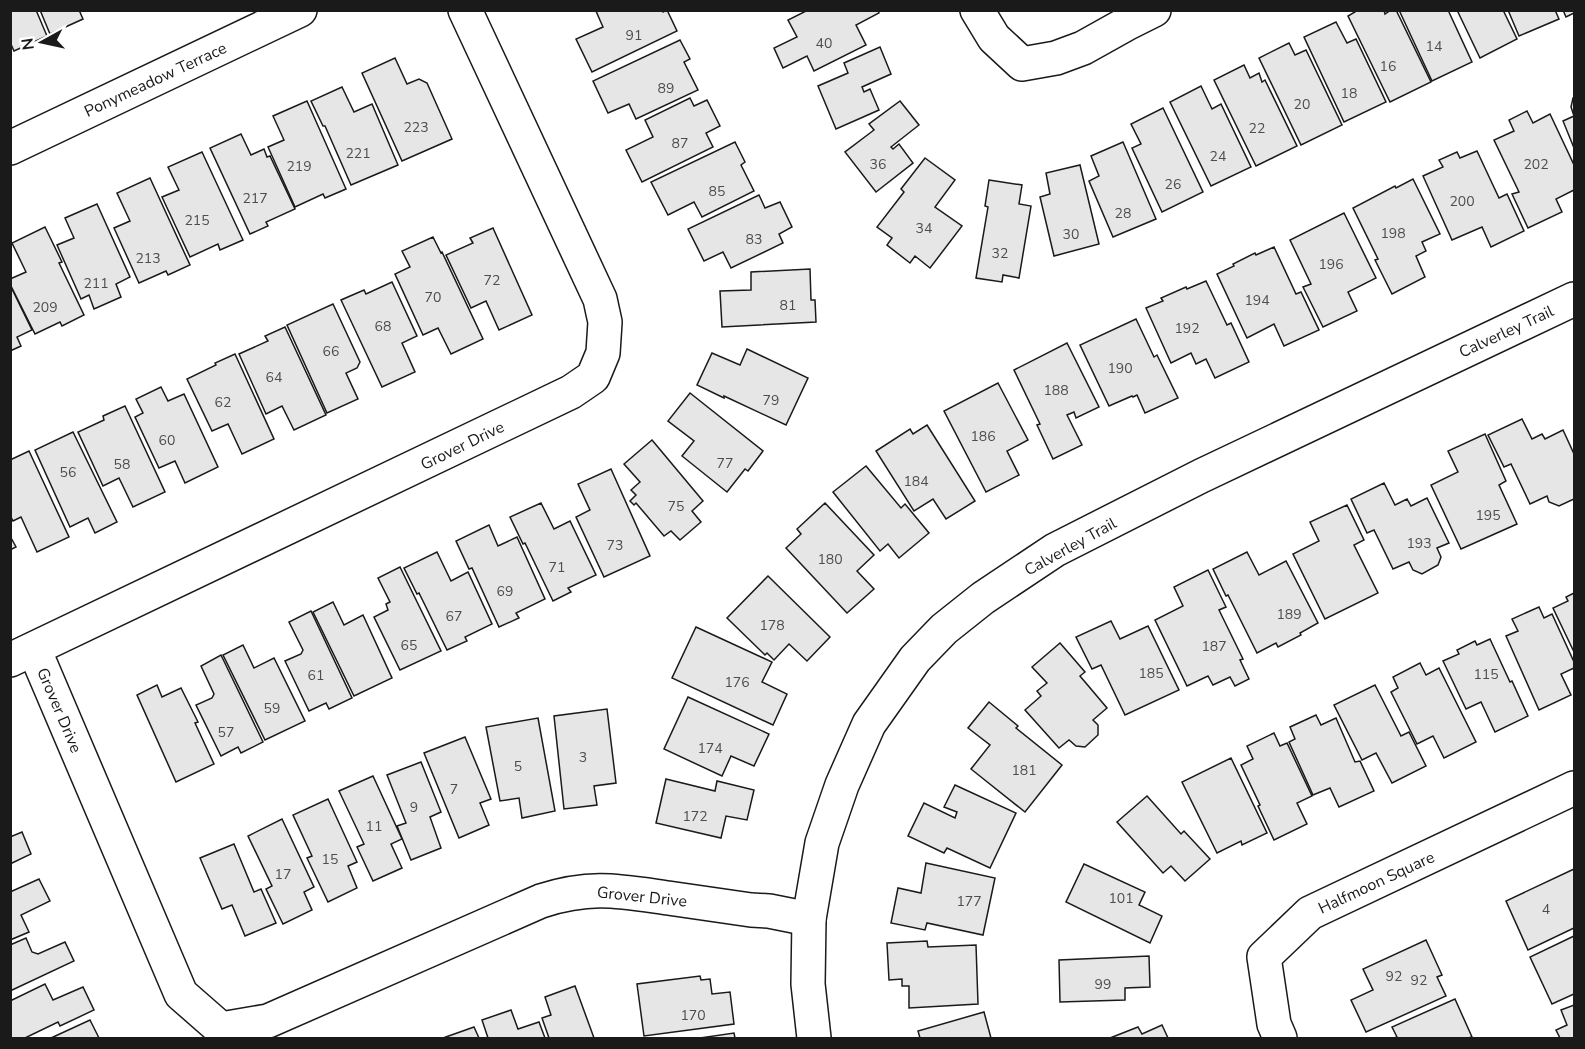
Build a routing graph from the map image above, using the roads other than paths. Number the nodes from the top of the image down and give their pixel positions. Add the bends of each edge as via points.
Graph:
1 (300, 10) edge
2 (465, 10) edge
3 (978, 10) edge
4 (1154, 10) edge
5 (10, 148) edge
6 (1575, 299) edge
7 (22, 655) edge
8 (1575, 788) edge
9 (809, 919) junction
10 (814, 1038) edge
11 (1280, 1038) edge

1 - 5 street, Ponymeadow Terrace
2 - 7 street, Grover Drive via 600,299 605,322 603,353 593,376 571,392
3 - 4 street via 994,38 1022,64 1083,48
6 - 9 street, Calverley Trail via 1201,476 1055,550 944,629 915,659 869,724 822,843
7 - 9 street, Grover Drive via 181,994 221,1029 268,1021 541,901 572,892 619,891
8 - 11 street, Halfmoon Square via 1310,913 1264,957 1274,1024
9 - 10 street, Calverley Trail via 808,984

